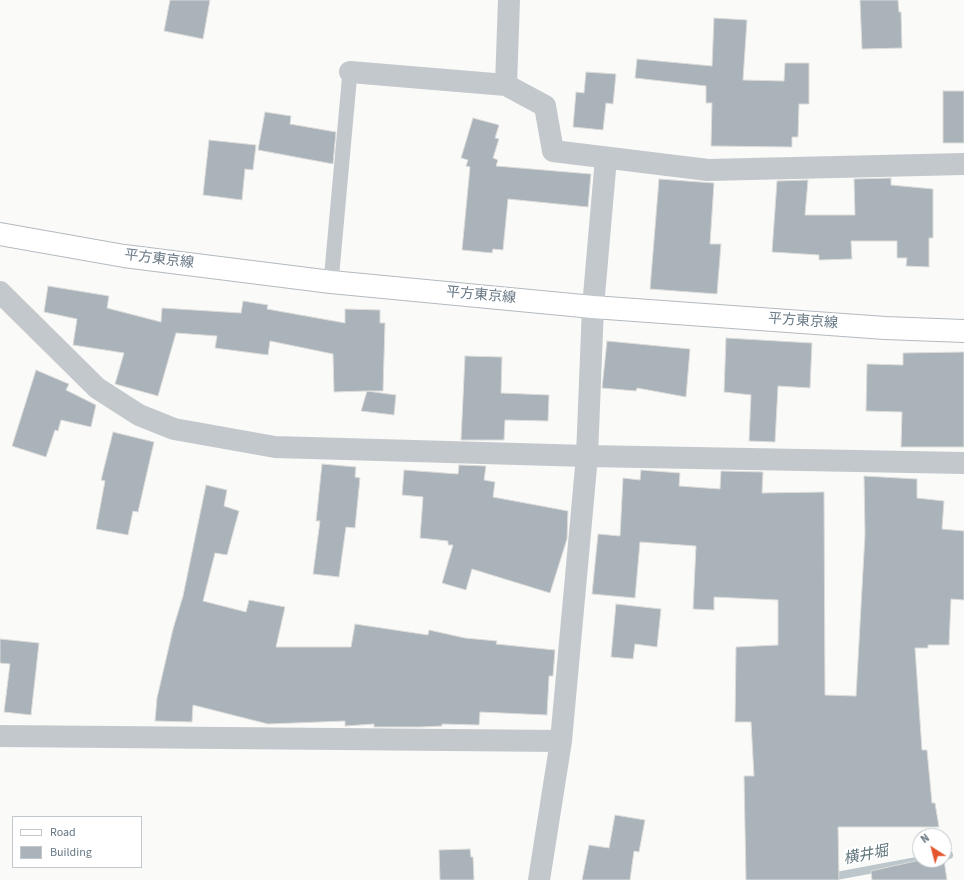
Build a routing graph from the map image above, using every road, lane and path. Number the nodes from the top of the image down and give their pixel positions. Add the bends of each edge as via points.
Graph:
1 (508, 0) edge
2 (350, 72) joint
3 (506, 85) junction
4 (606, 158) junction
5 (964, 164) edge
6 (0, 234) edge
7 (331, 282) junction
8 (0, 292) edge
9 (593, 307) junction
10 (964, 331) edge
11 (587, 456) junction
12 (964, 463) edge
13 (0, 736) edge
14 (561, 741) junction
15 (539, 880) edge

1 - 3 street
2 - 3 street
2 - 7 lane
3 - 4 street via 545,106 553,151
4 - 5 street via 708,170
4 - 9 street
6 - 7 main road, 平方東京線 via 124,256
7 - 9 main road, 平方東京線
8 - 11 street via 97,388 138,415 174,429 275,447
9 - 10 main road, 平方東京線 via 885,328
9 - 11 street
11 - 12 street
11 - 14 street
13 - 14 street
14 - 15 street

